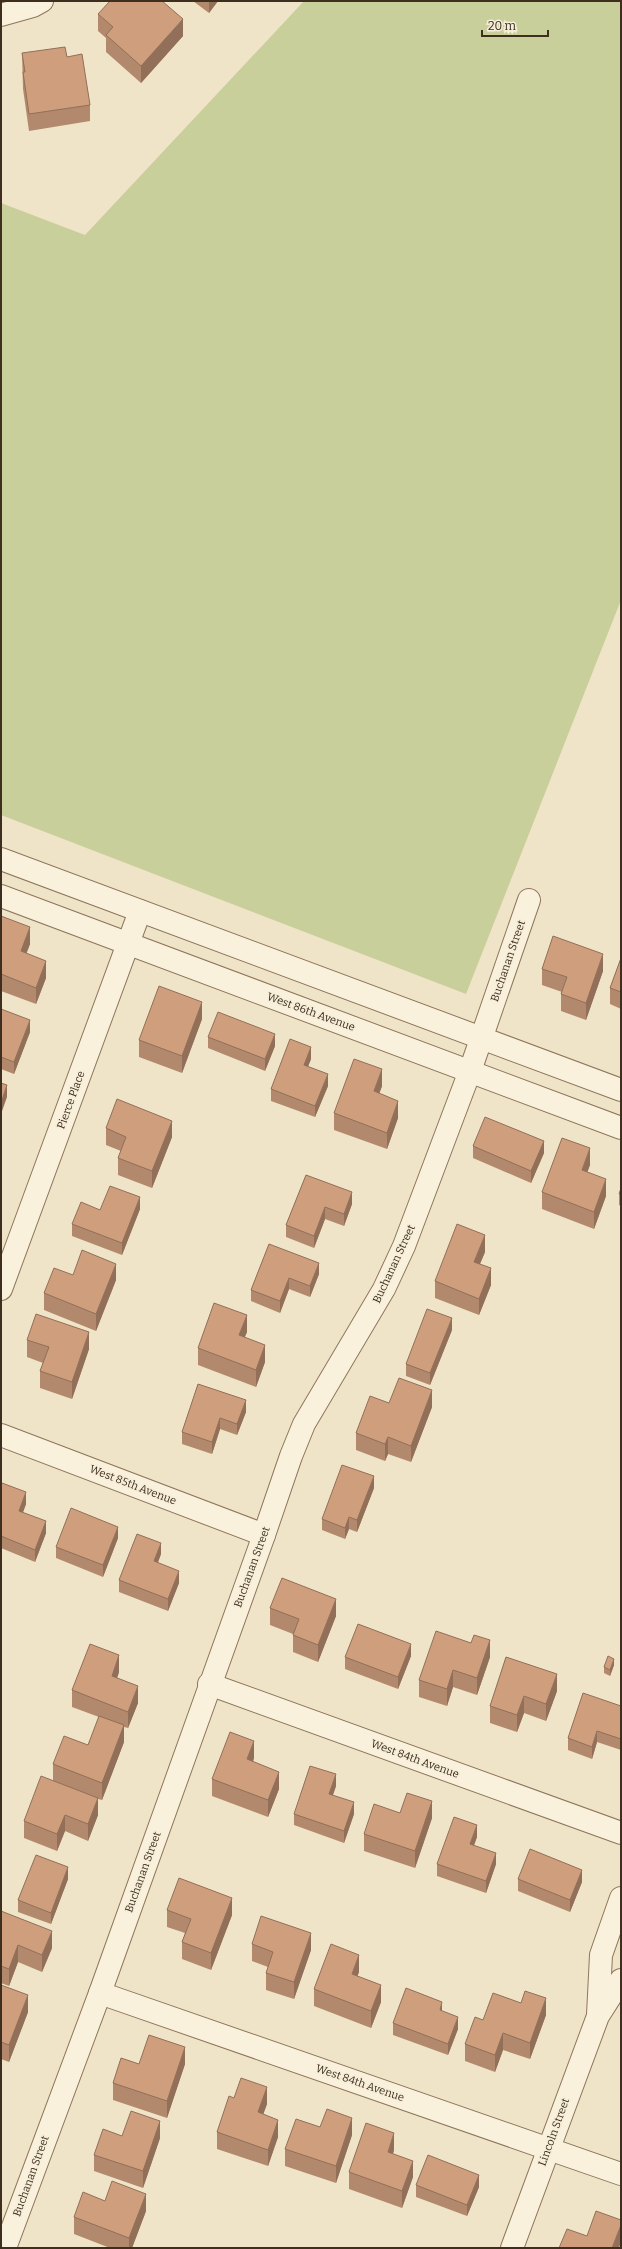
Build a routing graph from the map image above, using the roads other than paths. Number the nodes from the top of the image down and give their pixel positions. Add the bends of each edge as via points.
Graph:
1 (42, 1) edge
2 (5, 15) edge
3 (1, 860) edge
4 (1, 896) edge
5 (528, 900) dead end
6 (140, 911) junction
7 (128, 944) junction
8 (482, 1038) junction
9 (470, 1071) junction
10 (621, 1090) edge
11 (621, 1128) edge
12 (1, 1289) edge
13 (1, 1435) edge
14 (264, 1535) junction
15 (210, 1684) junction
16 (621, 1833) edge
17 (621, 1898) edge
18 (621, 1980) edge
19 (100, 1993) junction
20 (598, 2016) junction
21 (548, 2148) junction
22 (621, 2174) edge
23 (5, 2248) edge
24 (512, 2248) edge

1 - 2 street
3 - 6 street
4 - 7 street, West 86th Avenue
5 - 8 street, Buchanan Street
6 - 7 street, Pierce Place
6 - 8 street
7 - 9 street, West 86th Avenue
7 - 12 street, Pierce Place
8 - 9 street, Buchanan Street
8 - 10 street
9 - 11 street, West 86th Avenue
9 - 14 street, Buchanan Street via 404,1246 384,1290 304,1424
13 - 14 street, West 85th Avenue
14 - 15 street, Buchanan Street
15 - 16 street, West 84th Avenue
15 - 19 street, Buchanan Street
17 - 20 street, Lincoln Street via 602,1956
18 - 20 street, Lincoln Street
19 - 21 street, West 84th Avenue
19 - 23 street, Buchanan Street
20 - 21 street, Lincoln Street
21 - 22 street, West 84th Avenue
21 - 24 street, Lincoln Street

